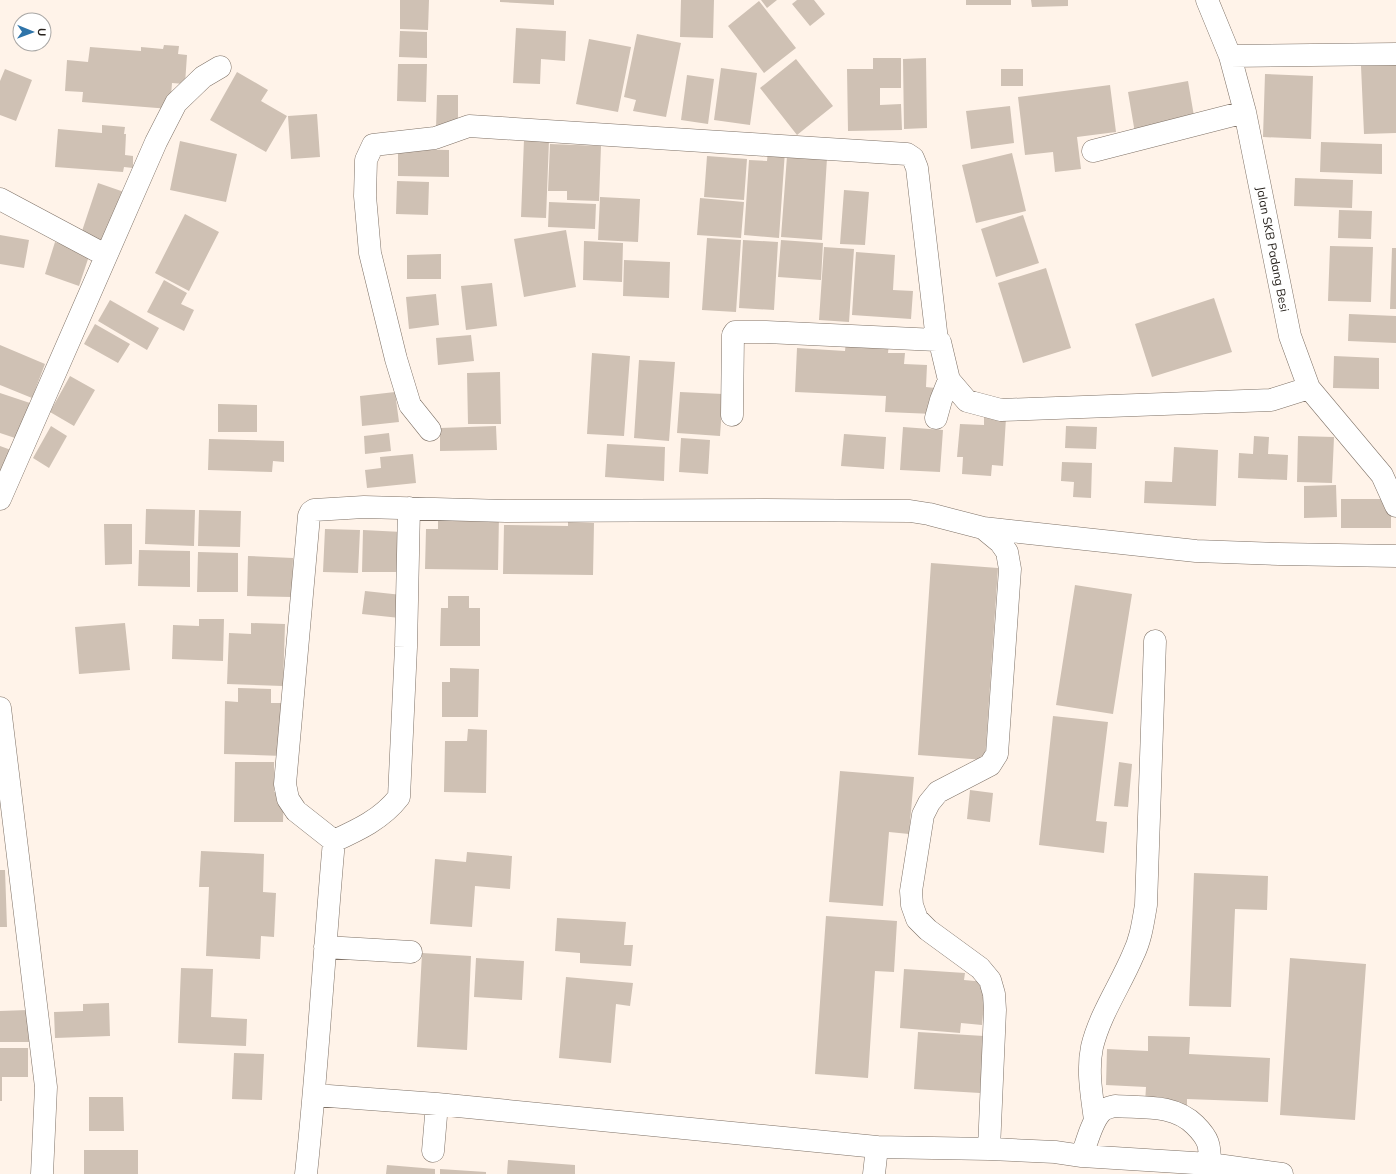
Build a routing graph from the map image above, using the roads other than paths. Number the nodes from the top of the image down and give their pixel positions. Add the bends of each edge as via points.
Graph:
1 (1207, 0) edge
2 (1396, 54) edge
3 (1230, 56) junction
4 (220, 67) dead end
5 (1245, 112) junction
6 (1093, 151) dead end
7 (0, 199) edge
8 (105, 255) junction
9 (937, 340) junction
10 (949, 380) junction
11 (1309, 388) junction
12 (732, 415) dead end
13 (936, 418) dead end
14 (430, 430) dead end
15 (0, 500) edge
16 (1396, 506) edge
17 (409, 508) junction
18 (983, 528) junction
19 (1396, 556) edge
20 (1155, 640) dead end
21 (0, 708) edge
22 (334, 841) junction
23 (325, 947) junction
24 (410, 952) dead end
25 (315, 1095) junction
26 (437, 1104) junction
27 (1095, 1120) junction
28 (877, 1147) junction
29 (990, 1149) junction
30 (433, 1151) dead end
31 (1082, 1156) junction
32 (1210, 1164) junction
33 (42, 1174) edge
34 (306, 1174) edge
35 (874, 1174) edge
36 (1282, 1174) edge

1 - 3 street, Jalan SKB Padang Besi
2 - 3 street
3 - 5 street, Jalan SKB Padang Besi
4 - 8 street via 203,77 176,103
5 - 6 street
5 - 11 street, Jalan SKB Padang Besi via 1290,336
7 - 8 street
8 - 15 street
9 - 10 street via 940,342
9 - 12 street via 735,332
9 - 14 street via 917,168 913,158 907,154 469,126 435,138 373,145 366,160 365,196 370,254 410,405
10 - 11 street via 967,401 1000,410 1271,400
10 - 13 street
11 - 16 street, Jalan SKB Padang Besi via 1382,475
17 - 18 street via 513,511 910,511
17 - 22 street via 399,798 365,827
17 - 22 street via 314,510 309,516 285,784 288,799 296,811
18 - 19 street via 1196,551
18 - 29 street via 1000,542 1007,552 1010,569 997,754 990,765 938,792 930,802 923,815 911,891 917,919 980,968 990,980 995,1010
20 - 27 street via 1146,905 1142,932 1134,954 1099,1024 1092,1048 1091,1088
21 - 33 street via 46,1087
22 - 23 street
23 - 24 street
23 - 25 street
25 - 26 street
25 - 34 street
26 - 28 street
26 - 30 street
27 - 31 street
27 - 32 street via 1100,1112 1115,1106 1170,1110 1179,1113 1188,1118 1204,1135 1210,1150
28 - 29 street
28 - 35 street
29 - 31 street
31 - 32 street
32 - 36 street

